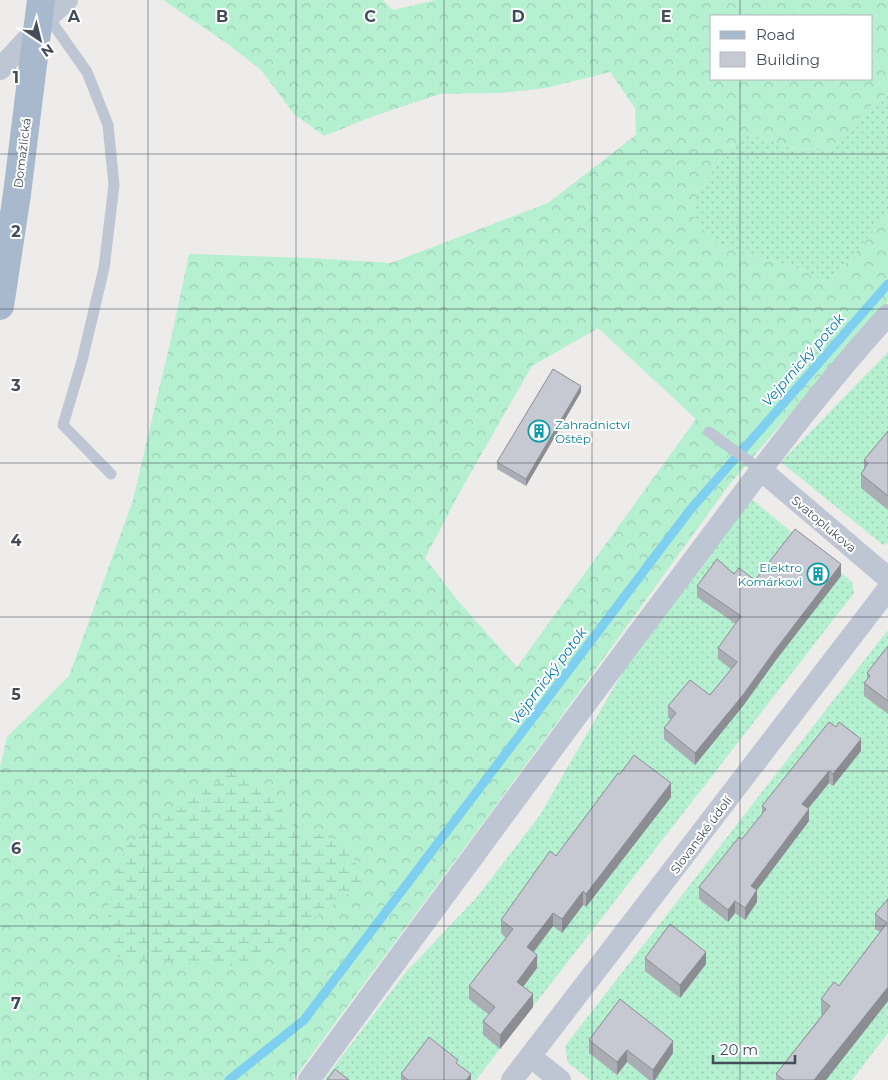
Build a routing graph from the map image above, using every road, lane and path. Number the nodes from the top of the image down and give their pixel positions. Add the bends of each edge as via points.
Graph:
1 (67, 0) edge
2 (44, 9) edge
3 (0, 69) edge
4 (0, 306) edge
5 (888, 315) edge
6 (709, 432) dead end
7 (757, 467) junction
8 (111, 474) dead end
9 (888, 578) edge
10 (888, 589) edge
11 (531, 1057) junction
12 (309, 1080) edge
13 (512, 1080) edge
14 (560, 1080) edge

1 - 2 street
2 - 3 street
2 - 4 main road, Domažlická, bridge
2 - 8 lane via 87,72 108,125 114,185 104,268 63,425
5 - 7 street
6 - 7 lane
7 - 9 street, Svatoplukova
7 - 12 street
10 - 11 street, Slovanské údolí
11 - 13 street, Slovanské údolí
11 - 14 street

